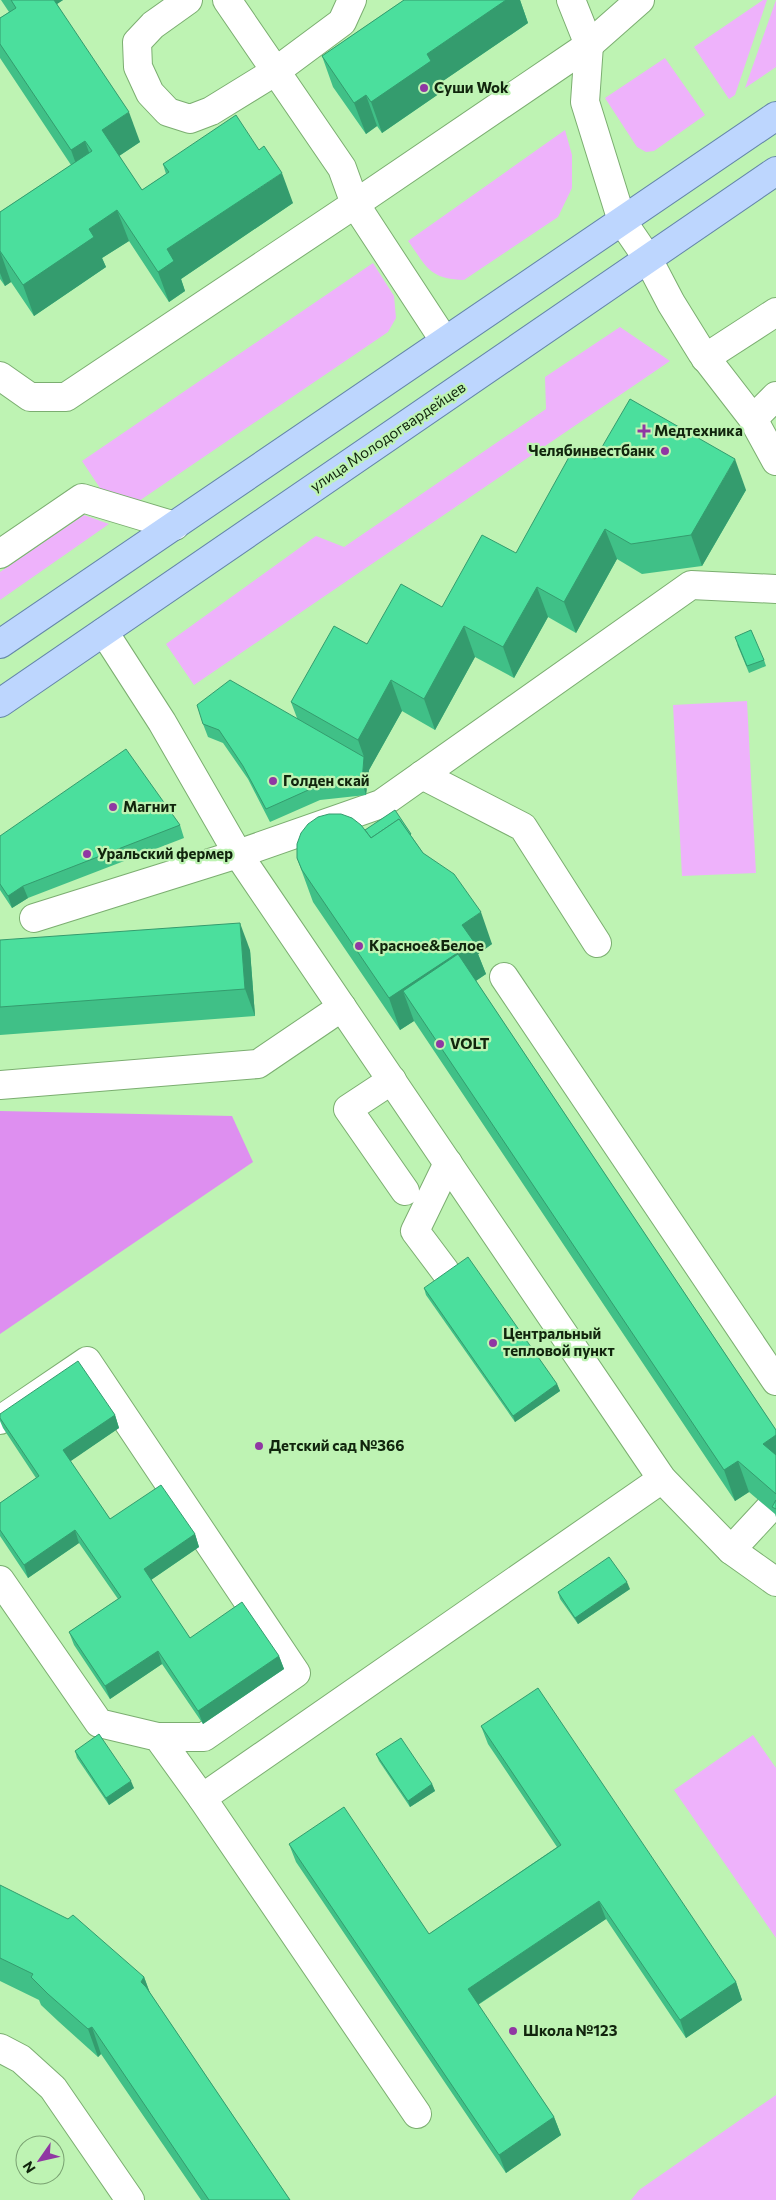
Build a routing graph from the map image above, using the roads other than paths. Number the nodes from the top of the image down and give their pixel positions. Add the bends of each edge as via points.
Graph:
1 (188, 0) edge
2 (227, 0) edge
3 (352, 0) edge
4 (571, 0) edge
5 (640, 0) edge
6 (589, 45) junction
7 (276, 71) junction
8 (776, 116) edge
9 (776, 171) edge
10 (355, 204) junction
11 (622, 221) junction
12 (648, 259) junction
13 (776, 312) edge
14 (444, 340) junction
15 (705, 358) junction
16 (0, 376) edge
17 (776, 396) edge
18 (753, 419) junction
19 (776, 461) edge
20 (175, 526) junction
21 (0, 554) edge
22 (776, 589) edge
23 (104, 632) junction
24 (0, 644) edge
25 (0, 702) edge
26 (422, 775) junction
27 (238, 854) junction
28 (34, 918) dead end
29 (597, 943) dead end
30 (504, 976) dead end
31 (342, 1007) junction
32 (392, 1080) junction
33 (0, 1085) edge
34 (448, 1163) junction
35 (405, 1191) dead end
36 (445, 1271) edge
37 (776, 1381) edge
38 (0, 1420) edge
39 (662, 1479) junction
40 (769, 1509) edge
41 (731, 1550) junction
42 (0, 1580) edge
43 (776, 1582) edge
44 (158, 1737) junction
45 (202, 1798) junction
46 (0, 2048) edge
47 (417, 2114) dead end
48 (130, 2200) edge

1 - 7 street via 153,25 137,42 138,67 150,93 168,112 190,119 211,111
2 - 7 street
3 - 7 street via 342,22
4 - 6 street
5 - 6 street
6 - 10 street
6 - 11 street via 584,102
7 - 10 street via 342,168
8 - 11 main road
9 - 12 main road, улица Молодогвардейцев
10 - 14 street
10 - 16 street via 66,397 30,397
11 - 12 street
11 - 14 main road
12 - 15 street
12 - 23 main road, улица Молодогвардейцев
13 - 15 street
14 - 20 main road
15 - 18 street
17 - 18 street
18 - 19 street
20 - 21 street via 82,498
20 - 24 main road
22 - 26 street via 691,585
23 - 25 main road, улица Молодогвардейцев
23 - 27 street via 162,722
26 - 27 street via 381,804
26 - 29 street via 523,827
27 - 28 street
27 - 31 street
30 - 37 street
31 - 32 street
31 - 33 street via 258,1064
32 - 34 street
32 - 35 street via 348,1109
34 - 36 street via 415,1231
34 - 39 street
38 - 44 street via 87,1361 296,1673 204,1737
39 - 41 street
39 - 45 street
40 - 41 street
41 - 43 street
42 - 44 street via 99,1723
44 - 45 street
45 - 47 street
46 - 48 street via 21,2059 53,2088

